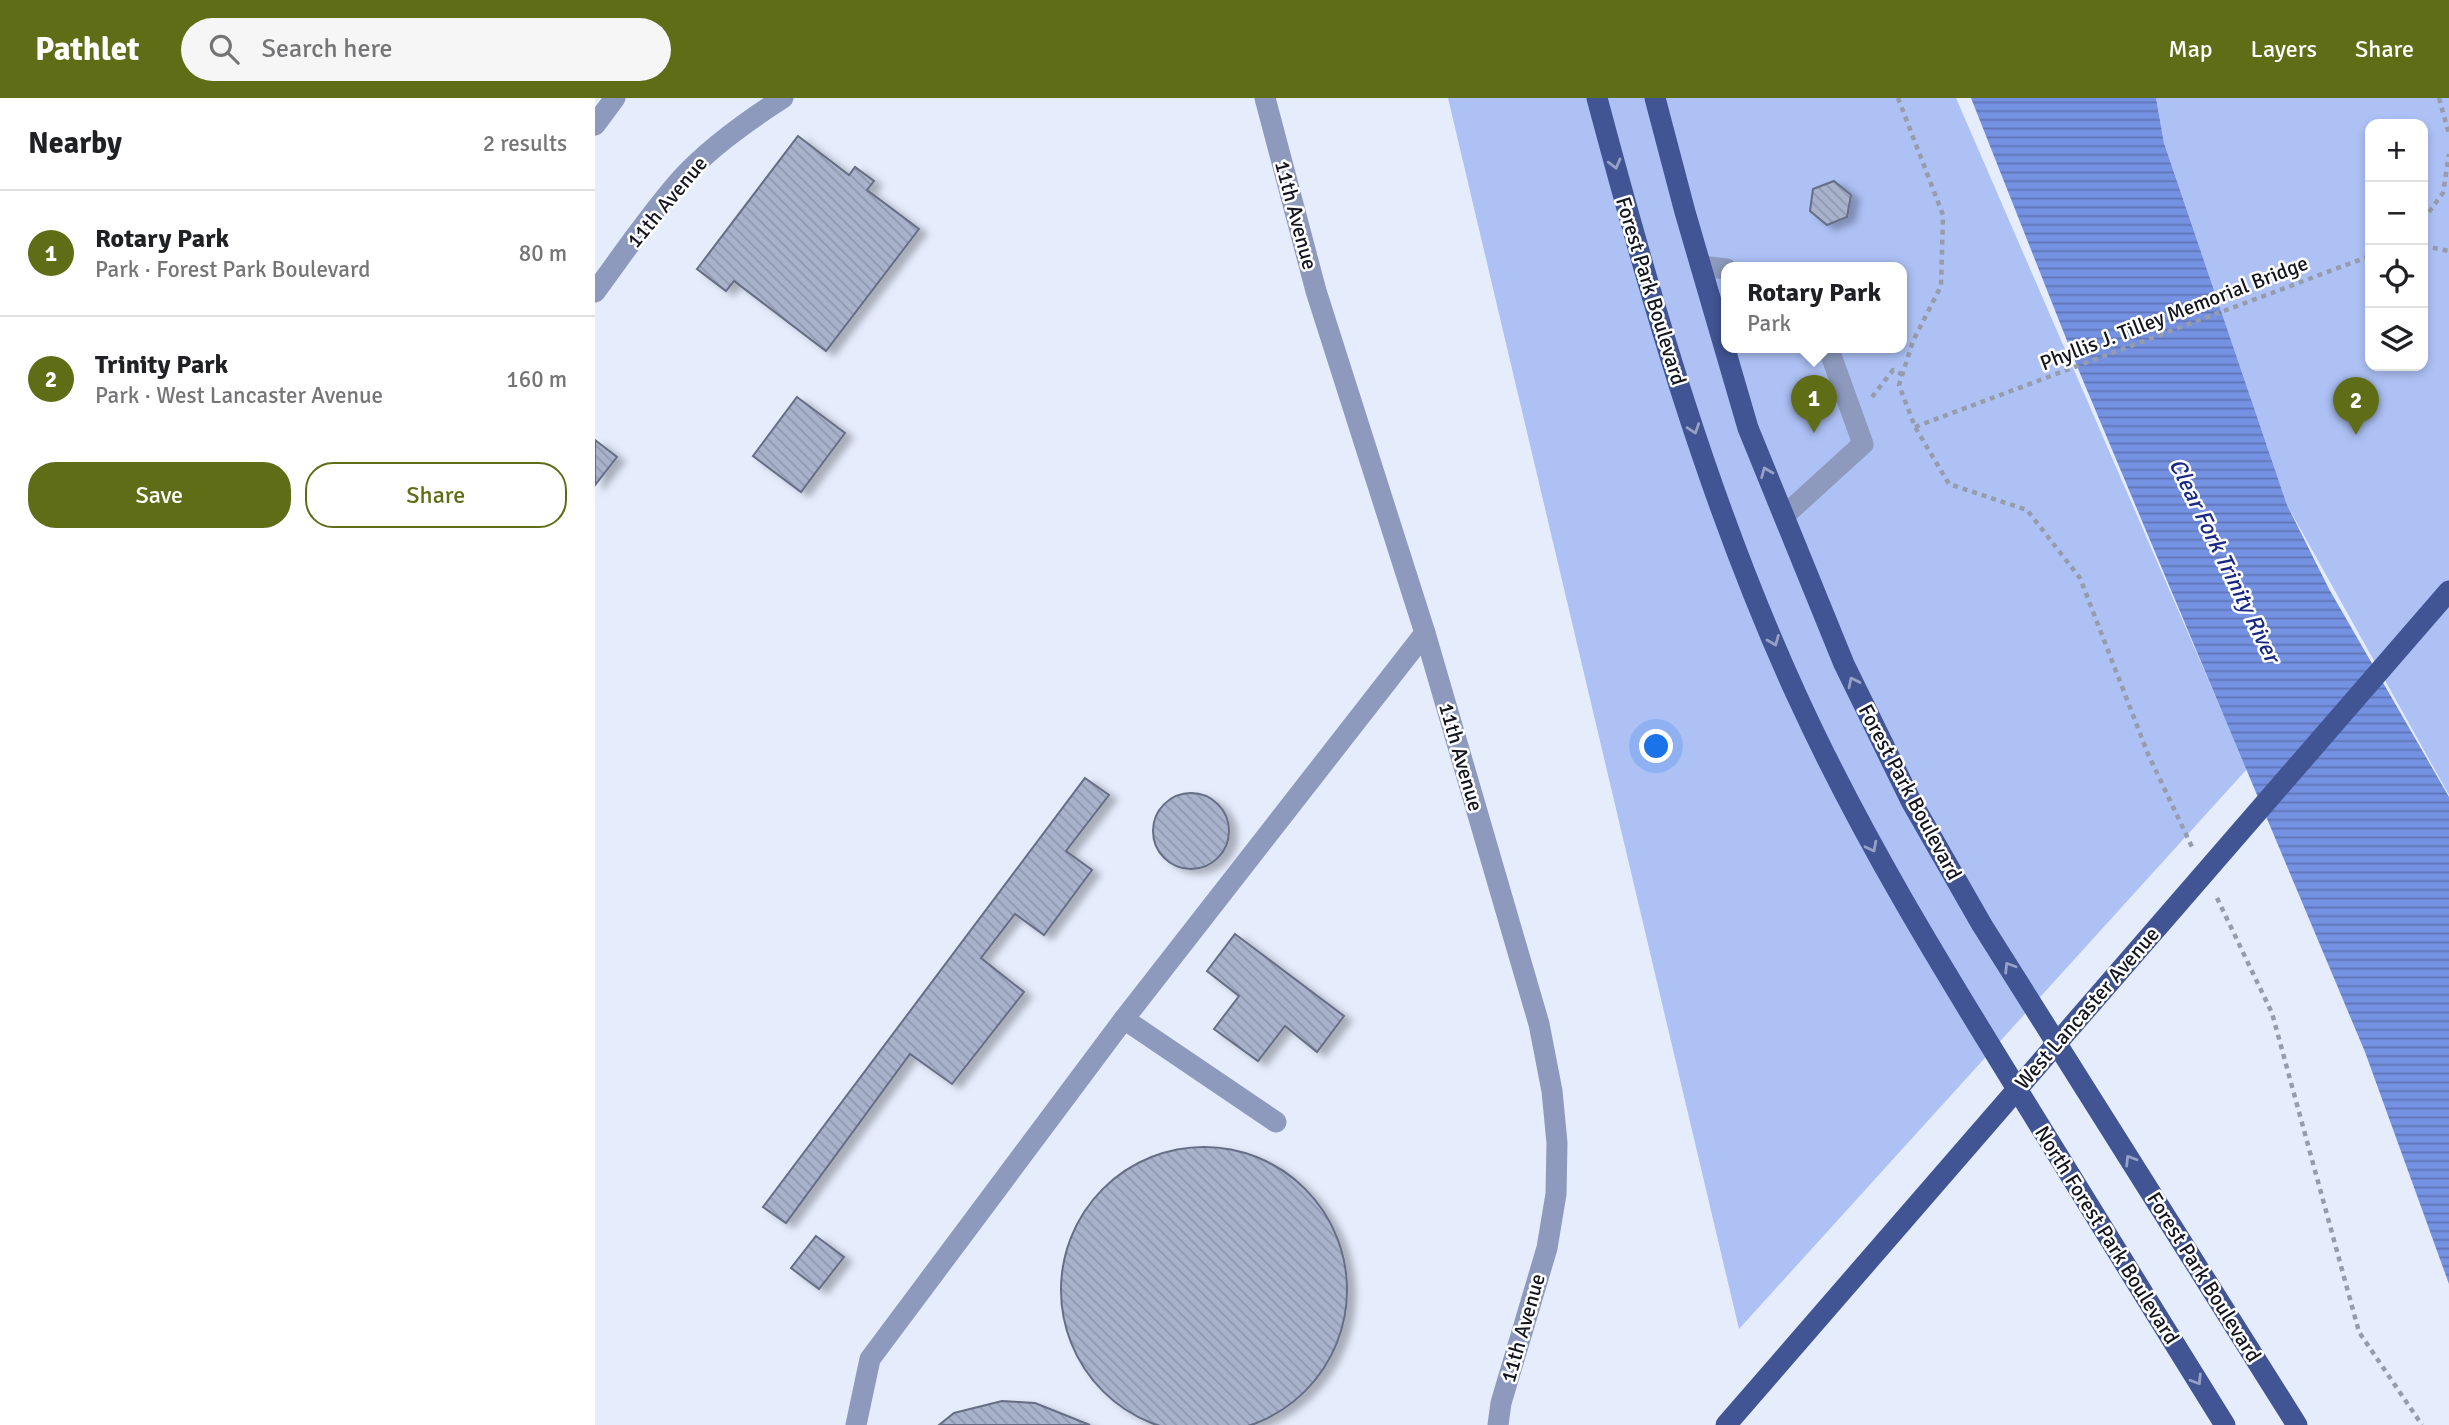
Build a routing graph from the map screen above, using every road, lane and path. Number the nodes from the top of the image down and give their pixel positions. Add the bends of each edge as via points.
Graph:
1 (615, 98) edge
2 (783, 98) edge
3 (1265, 98) edge
4 (1597, 98) edge
5 (1655, 98) edge
6 (1898, 98) edge
7 (2439, 98) edge
8 (595, 125) edge
9 (2449, 134) edge
10 (2449, 155) edge
11 (2428, 213) edge
12 (2428, 247) edge
13 (2449, 251) edge
14 (2365, 258) edge
15 (1701, 266) junction
16 (1721, 269) edge
17 (595, 292) edge
18 (1721, 335) edge
19 (1726, 353) edge
20 (1830, 353) edge
21 (1903, 375) junction
22 (1854, 419) junction
23 (1784, 516) junction
24 (2449, 591) edge
25 (1425, 633) junction
26 (1967, 1009) joint
27 (1124, 1019) junction
28 (1276, 1122) dead end
29 (856, 1425) edge
30 (1498, 1425) edge
31 (1726, 1425) edge
32 (2225, 1425) edge
33 (2297, 1425) edge

1 - 8 street
2 - 17 street, 11th Avenue via 725,139 681,179
3 - 25 street, 11th Avenue via 1316,291
4 -> 26 main road, Forest Park Boulevard via 1670,359 1724,520 1796,694 1836,776 1879,860
5 - 15 main road, Forest Park Boulevard
6 - 21 path via 1943,215 1941,286 1913,341
7 - 9 path
10 - 11 path via 2443,193
12 - 13 path
14 - 21 path, Phyllis J. Tilley Memorial Bridge via 1915,427 1899,385
15 - 16 street
18 -> 15 main road, Forest Park Boulevard
23 -> 19 main road, Forest Park Boulevard via 1748,428
20 - 22 street
21 - 22 path via 1893,370
22 - 23 street via 1863,444
33 -> 23 main road, Forest Park Boulevard via 1990,936 1911,800 1844,664
24 - 31 main road, West Lancaster Avenue, bridge
25 - 27 street
25 - 30 street, 11th Avenue via 1539,1024 1557,1143 1556,1194 1547,1248
26 -> 32 main road, North Forest Park Boulevard
27 - 28 street
27 - 29 street via 870,1359

